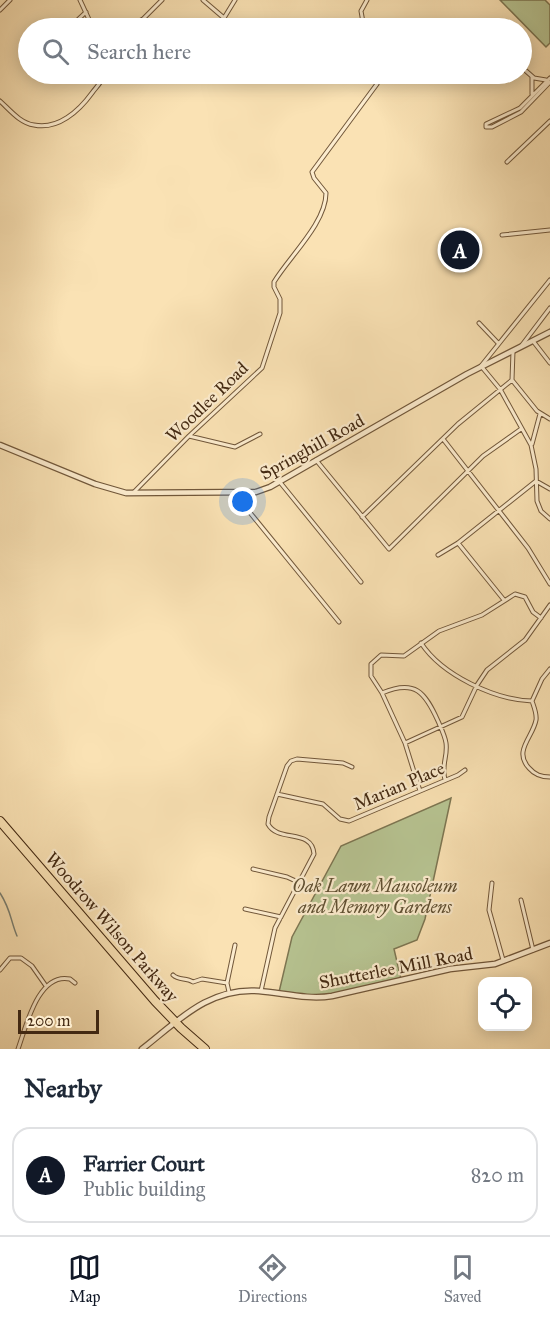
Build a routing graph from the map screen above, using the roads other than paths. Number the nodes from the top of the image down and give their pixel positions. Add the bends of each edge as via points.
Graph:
1 (10, 0) edge
2 (80, 0) edge
3 (162, 0) edge
4 (203, 0) edge
5 (235, 0) edge
6 (367, 0) edge
7 (0, 10) edge
8 (86, 12) junction
9 (80, 18) edge
10 (89, 18) edge
11 (144, 18) edge
12 (224, 18) joint
13 (362, 18) edge
14 (532, 76) edge
15 (532, 80) edge
16 (549, 81) edge
17 (100, 84) edge
18 (377, 84) edge
19 (531, 97) junction
20 (0, 101) edge
21 (550, 121) edge
22 (507, 162) dead end
23 (550, 230) edge
24 (502, 235) dead end
25 (550, 280) edge
26 (550, 308) edge
27 (479, 323) dead end
28 (550, 332) edge
29 (533, 340) junction
30 (498, 344) junction
31 (520, 347) junction
32 (513, 351) junction
33 (550, 363) edge
34 (481, 366) junction
35 (512, 380) junction
36 (500, 390) junction
37 (540, 414) junction
38 (550, 419) edge
39 (521, 429) junction
40 (260, 434) dead end
41 (189, 436) junction
42 (443, 439) junction
43 (0, 445) edge
44 (531, 445) junction
45 (316, 460) junction
46 (469, 472) junction
47 (279, 481) junction
48 (536, 481) junction
49 (550, 489) edge
50 (234, 493) junction
51 (133, 494) junction
52 (500, 511) junction
53 (362, 517) junction
54 (550, 519) edge
55 (458, 543) junction
56 (438, 555) dead end
57 (361, 582) dead end
58 (550, 585) edge
59 (504, 600) junction
60 (550, 606) edge
61 (541, 618) junction
62 (339, 622) dead end
63 (422, 643) junction
64 (550, 669) edge
65 (477, 685) junction
66 (382, 693) junction
67 (532, 701) junction
68 (440, 728) junction
69 (405, 743) junction
70 (352, 767) dead end
71 (465, 770) dead end
72 (550, 777) edge
73 (446, 780) junction
74 (420, 791) junction
75 (277, 794) junction
76 (0, 821) edge
77 (253, 869) dead end
78 (300, 883) junction
79 (492, 883) dead end
80 (521, 900) dead end
81 (244, 909) dead end
82 (281, 917) junction
83 (550, 943) edge
84 (235, 945) dead end
85 (533, 950) junction
86 (503, 961) junction
87 (0, 970) edge
88 (172, 975) dead end
89 (75, 983) dead end
90 (227, 983) junction
91 (46, 986) junction
92 (261, 991) junction
93 (229, 992) junction
94 (176, 1023) junction
95 (18, 1049) edge
96 (142, 1049) edge
97 (205, 1049) edge

1 - 7 street
2 - 8 street
3 - 11 street
4 - 12 street
5 - 12 street
6 - 13 street
8 - 9 street
8 - 10 street
14 - 16 street
15 - 19 street
16 - 19 street
16 - 19 street via 521,112 492,128 486,127
17 - 20 street via 80,109 48,125 26,123
18 - 41 street, Woodlee Road via 312,172 326,193 325,200 314,226 274,282 280,313 263,366
21 - 22 street
23 - 24 street
25 - 30 street
26 - 31 street
27 - 30 street
28 - 29 street, Springhill Road
29 - 31 street, Springhill Road
29 - 33 street
30 - 34 street
31 - 32 street, Springhill Road
32 - 34 street, Springhill Road
32 - 35 street
34 - 36 street
34 - 45 street, Springhill Road
35 - 36 street
35 - 37 street
36 - 39 street
36 - 42 street
37 - 38 street
37 - 44 street
39 - 44 street
39 - 46 street via 483,456
40 - 41 street via 235,447
41 - 51 street, Woodlee Road
42 - 46 street
42 - 53 street
43 - 51 street, Springhill Road via 108,489
44 - 48 street
45 - 47 street, Springhill Road
45 - 53 street
46 - 52 street
46 - 53 street via 388,549
47 - 50 street, Springhill Road via 258,492
47 - 57 street
48 - 49 street
48 - 52 street
48 - 54 street via 538,506
50 - 51 street, Springhill Road
50 - 62 street
52 - 55 street
52 - 58 street
55 - 56 street
55 - 59 street
59 - 61 street via 522,595
59 - 63 street via 484,614 444,628
60 - 61 street
61 - 65 street via 526,639 494,663
63 - 65 street via 444,668
63 - 66 street via 404,656 381,655 372,661 370,674
64 - 67 street
65 - 67 street via 503,696
65 - 68 street via 462,717
66 - 68 street via 400,686 417,691 430,704
66 - 69 street
67 - 72 street via 536,720 525,744 524,759 534,773
68 - 69 street
68 - 73 street via 446,745
69 - 74 street
70 - 75 street via 295,759 287,766
71 - 73 street, Marian Place
73 - 74 street, Marian Place
74 - 75 street, Marian Place via 348,821 323,804
75 - 78 street via 268,819 270,827 305,839 314,849
76 - 94 highway, Woodrow Wilson Parkway
77 - 78 street
78 - 82 street
79 - 86 street via 489,908
80 - 85 street
81 - 82 street
82 - 92 street
83 - 85 street, Shutterlee Mill Road
84 - 90 street
85 - 86 street, Shutterlee Mill Road
86 - 92 street, Shutterlee Mill Road via 328,997
87 - 91 street via 8,960 19,957 32,966
88 - 90 street via 193,982 202,979
89 - 91 street via 62,978
90 - 93 street
91 - 95 street via 37,998
92 - 93 street, Shutterlee Mill Road
93 - 94 street, Shutterlee Mill Road via 208,1000
94 - 96 street, Shutterlee Mill Road
94 - 97 highway, Woodrow Wilson Parkway

